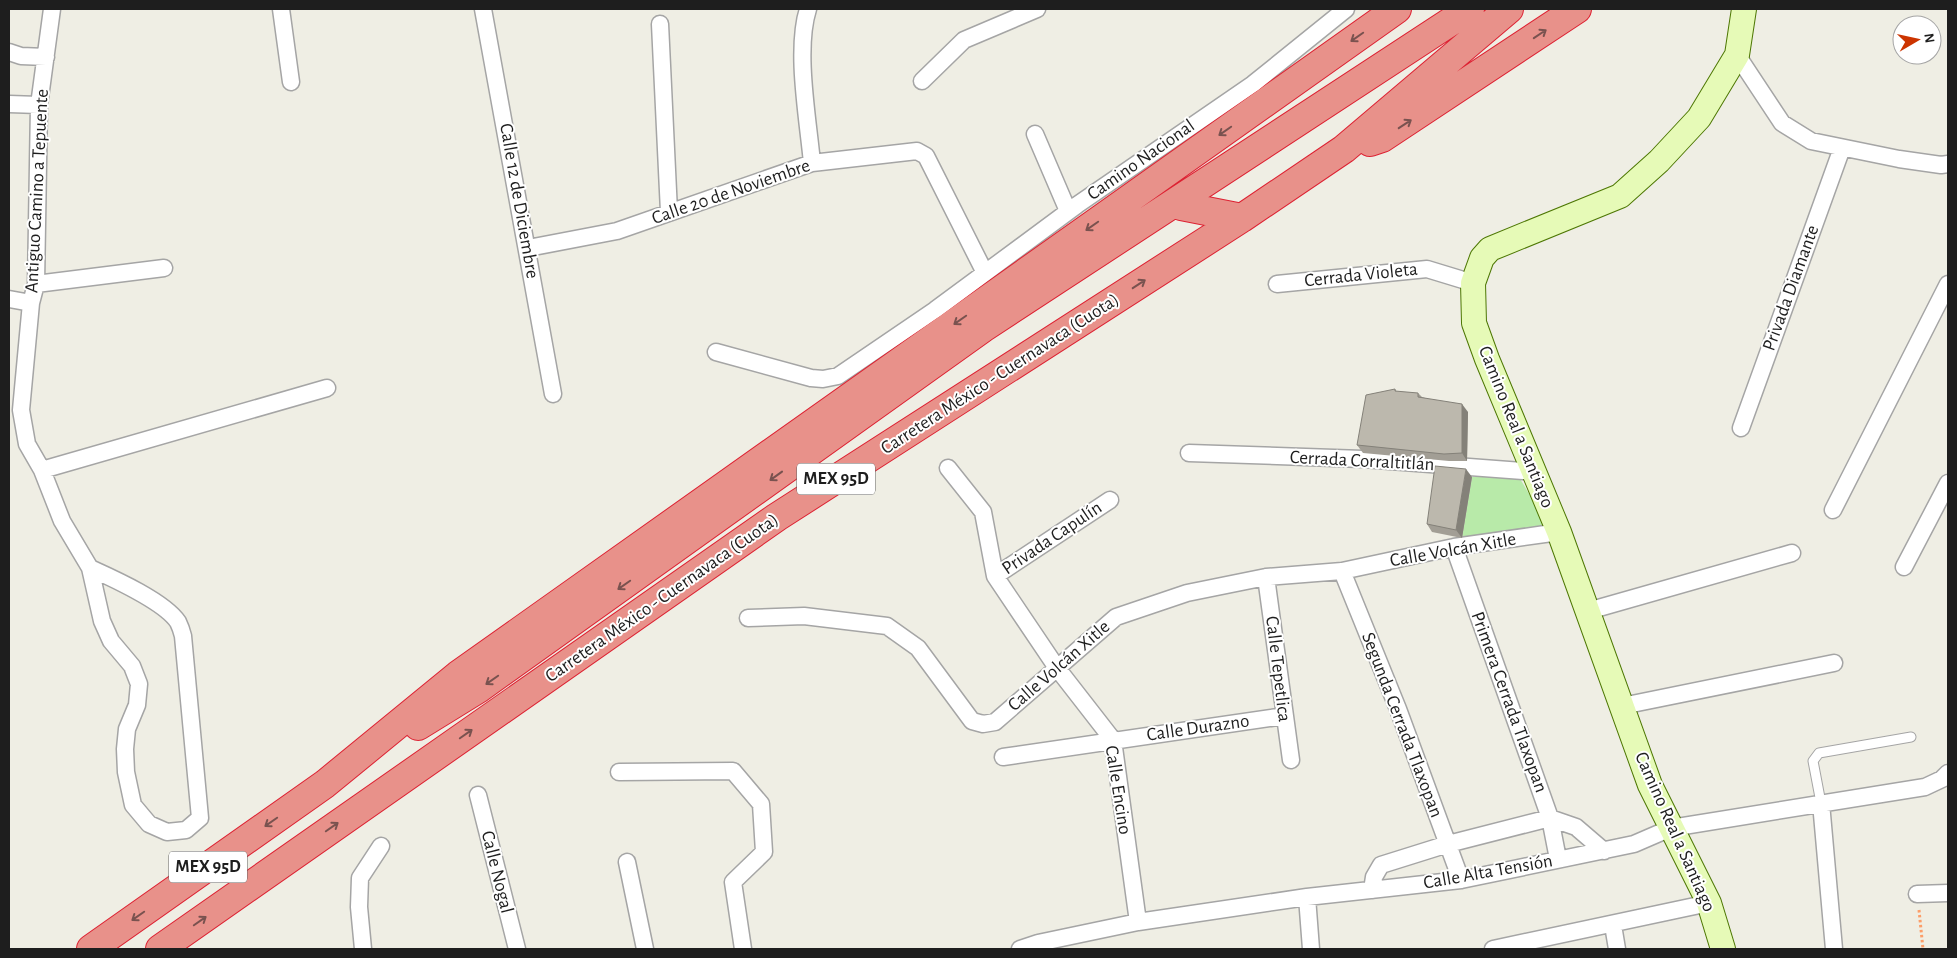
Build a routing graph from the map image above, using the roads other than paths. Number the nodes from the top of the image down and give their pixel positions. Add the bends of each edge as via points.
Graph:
1 (52, 9) edge
2 (281, 9) edge
3 (483, 9) edge
4 (1037, 9) edge
5 (1346, 9) edge
6 (1397, 9) edge
7 (1470, 9) edge
8 (1489, 9) edge
9 (1510, 9) edge
10 (1577, 9) edge
11 (1744, 9) edge
12 (806, 16) edge
13 (660, 24) dead end
14 (9, 52) edge
15 (1737, 55) junction
16 (46, 57) junction
17 (922, 81) dead end
18 (291, 82) dead end
19 (9, 104) edge
20 (39, 105) junction
21 (1035, 134) dead end
22 (1842, 148) junction
23 (1344, 150) junction
24 (812, 163) junction
25 (1948, 164) edge
26 (1181, 206) junction
27 (1068, 211) junction
28 (669, 212) junction
29 (1242, 218) junction
30 (528, 248) junction
31 (164, 268) dead end
32 (985, 273) junction
33 (1473, 283) junction
34 (36, 284) junction
35 (1277, 284) dead end
36 (1948, 284) edge
37 (9, 299) edge
38 (32, 302) junction
39 (716, 352) dead end
40 (326, 388) dead end
41 (16, 389) edge
42 (553, 394) dead end
43 (1741, 428) dead end
44 (1189, 453) dead end
45 (948, 468) dead end
46 (42, 470) junction
47 (1536, 472) junction
48 (1948, 483) edge
49 (1110, 500) dead end
50 (1832, 510) dead end
51 (777, 517) junction
52 (1559, 532) junction
53 (1454, 547) junction
54 (1792, 553) dead end
55 (1904, 567) dead end
56 (90, 568) junction
57 (1342, 571) junction
58 (995, 576) junction
59 (1266, 577) junction
60 (1588, 610) junction
61 (748, 618) dead end
62 (1834, 663) dead end
63 (1057, 668) junction
64 (1622, 706) junction
65 (1284, 716) junction
66 (1911, 737) dead end
67 (1112, 740) junction
68 (1003, 757) dead end
69 (1291, 760) dead end
70 (619, 772) dead end
71 (1948, 773) edge
72 (325, 784) junction
73 (478, 795) dead end
74 (1821, 803) junction
75 (1550, 818) junction
76 (1671, 828) junction
77 (1448, 844) junction
78 (381, 846) dead end
79 (1604, 851) junction
80 (1558, 860) junction
81 (628, 862) dead end
82 (1461, 880) junction
83 (1372, 890) junction
84 (1948, 893) edge
85 (1917, 894) road end
86 (1307, 897) junction
87 (1709, 903) junction
88 (1138, 922) junction
89 (1613, 925) junction
90 (91, 949) edge
91 (160, 949) edge
92 (362, 949) edge
93 (516, 949) edge
94 (646, 949) edge
95 (743, 949) edge
96 (1020, 949) edge
97 (1311, 949) edge
98 (1493, 949) edge
99 (1617, 949) edge
100 (1723, 949) edge
101 (1834, 949) edge

1 - 16 street, Antiguo Camino a Tepuente
2 - 18 street
3 - 30 street, Calle 12 de Diciembre
4 - 17 street via 964,40
5 - 27 street, Camino Nacional via 1254,84
6 -> 72 highway, MEX 95D via 458,674
7 -> 72 highway via 983,328 478,689
8 - 26 highway
9 - 23 highway, Carretera México - Cuernavaca (Cuota) / MEX 95D
23 -> 10 highway via 1382,138
11 - 15 street, Camino Real a Santiago
12 - 24 street via 802,51
13 - 28 street
14 - 16 street
15 - 22 street via 1782,123 1811,141
15 - 33 street, Camino Real a Santiago via 1699,118 1620,196 1490,249 1482,258
16 - 20 street, Antiguo Camino a Tepuente
19 - 20 street
20 - 34 street, Antiguo Camino a Tepuente
21 - 27 street
22 - 25 street via 1899,160
22 - 43 street, Privada Diamante
23 - 29 highway, Carretera México - Cuernavaca (Cuota) / MEX 95D
24 - 28 street, Calle 20 de Noviembre
24 - 32 street, Calle 20 de Noviembre via 917,151 926,156
26 - 29 highway
26 - 51 highway via 996,326 860,428 814,469
27 - 32 street, Camino Nacional
28 - 30 street, Calle 20 de Noviembre via 617,231
51 -> 29 highway, Carretera México - Cuernavaca (Cuota) / MEX 95D
30 - 42 street, Calle 12 de Diciembre
31 - 34 street
32 - 39 street, Camino Nacional via 838,376 823,380 810,378
33 - 35 street, Cerrada Violeta via 1427,269
33 - 47 street, Camino Real a Santiago via 1474,323
34 - 38 street, Antiguo Camino a Tepuente
36 - 50 street
37 - 38 street
38 - 41 street, Antiguo Camino a Tepuente
40 - 46 street
41 - 46 street, Antiguo Camino a Tepuente via 28,444
44 - 47 street, Cerrada Corraltitlán via 1363,459
45 - 58 street, Calle Encino via 984,512
46 - 56 street, Antiguo Camino a Tepuente via 62,521
47 - 52 street, Camino Real a Santiago
48 - 55 street
49 - 58 street, Privada Capulín
91 -> 51 highway, Carretera México - Cuernavaca (Cuota) / MEX 95D
52 - 53 street, Calle Volcán Xitle
52 - 60 street, Camino Real a Santiago
53 - 57 street, Calle Volcán Xitle
53 - 75 street, Primera Cerrada Tlaxopan
54 - 60 street
56 - 56 street, Antiguo Camino a Tepuente via 124,584 169,612 178,622 183,636 200,818 186,830 167,832 149,824 134,805 124,749 127,729 138,705 139,684 132,666 102,622
57 - 59 street, Calle Volcán Xitle
57 - 77 street, Segunda Cerrada Tlaxopan
58 - 63 street, Calle Encino
59 - 63 street, Calle Volcán Xitle via 1187,593 1116,617
59 - 65 street, Calle Tepetlica
60 - 64 street, Camino Real a Santiago
61 - 63 street, Calle Volcán Xitle via 804,616 887,626 918,648 972,721 983,724 995,722
62 - 64 street
63 - 67 street, Calle Encino
64 - 76 street, Camino Real a Santiago via 1650,785
65 - 67 street, Calle Durazno
65 - 69 street, Calle Tepetlica
66 - 74 lane via 1819,753 1813,761
67 - 68 street, Calle Durazno
67 - 88 street, Calle Encino
70 - 95 street via 733,771 761,804 764,852 733,882
71 - 74 street, Calle Alta Tensión via 1925,787
72 -> 90 highway, MEX 95D
73 - 93 street, Calle Nogal
74 - 76 street, Calle Alta Tensión
74 - 101 street
75 - 77 street
75 - 79 street via 1576,827
75 - 80 street, Primera Cerrada Tlaxopan
76 - 79 street, Calle Alta Tensión via 1634,844
76 - 87 street, Camino Real a Santiago
77 - 82 street, Segunda Cerrada Tlaxopan
77 - 83 street via 1381,865 1374,877
78 - 92 street via 360,878
79 - 80 street, Calle Alta Tensión
80 - 82 street, Calle Alta Tensión
81 - 94 street
82 - 83 street, Calle Alta Tensión
83 - 86 street, Calle Alta Tensión
84 - 85 street
86 - 88 street, Calle Alta Tensión
86 - 97 street
87 - 89 street
87 - 100 street, Camino Real a Santiago
88 - 96 street, Calle Alta Tensión
89 - 98 street
89 - 99 street

